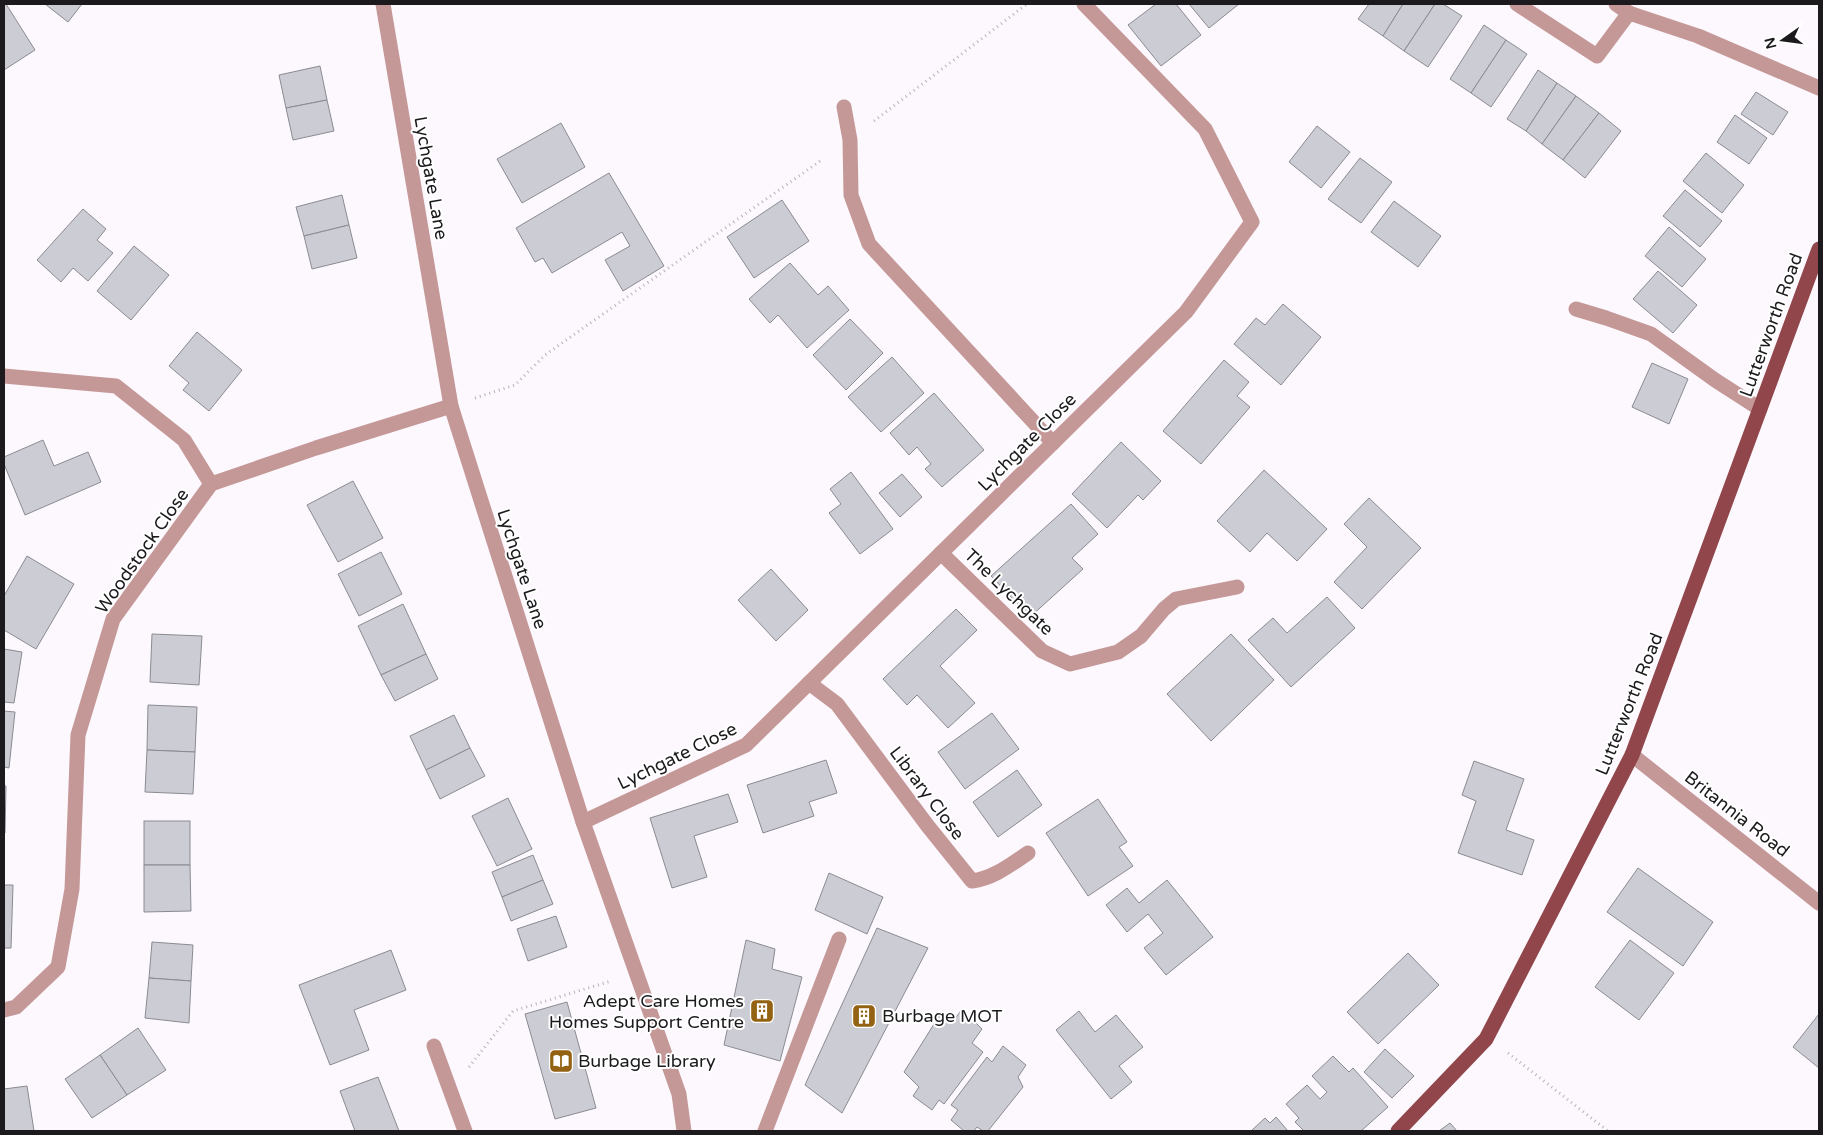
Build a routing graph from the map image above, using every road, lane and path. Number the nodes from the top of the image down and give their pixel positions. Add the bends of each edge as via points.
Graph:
1 (383, 4) edge
2 (1027, 4) edge
3 (1516, 4) edge
4 (1616, 4) edge
5 (1091, 6) edge
6 (1629, 13) junction
7 (1819, 88) edge
8 (844, 106) dead end
9 (850, 140) junction
10 (1819, 249) edge
11 (1576, 309) dead end
12 (4, 374) edge
13 (451, 406) junction
14 (1760, 409) junction
15 (1053, 443) junction
16 (211, 484) junction
17 (941, 553) junction
18 (1237, 586) dead end
19 (809, 683) junction
20 (1632, 755) junction
21 (583, 822) junction
22 (1028, 853) dead end
23 (1819, 903) edge
24 (839, 939) dead end
25 (636, 973) junction
26 (4, 1010) edge
27 (1486, 1039) junction
28 (434, 1046) dead end
29 (451, 1092) junction
30 (465, 1131) edge
31 (684, 1131) edge
32 (765, 1131) edge
33 (1398, 1131) edge
34 (1608, 1131) edge

1 - 13 street, Lychgate Lane
2 - 9 path
3 - 6 street via 1597,56
4 - 6 street
5 - 15 street, Lychgate Close via 1205,129 1252,222 1186,312
6 - 7 street via 1698,36
8 - 9 street
9 - 13 path via 546,355 515,385
9 - 15 street via 851,195 869,244
10 - 14 main road, Lutterworth Road
11 - 14 street via 1651,334
12 - 16 street via 116,386 184,440
13 - 16 street, Woodstock Close
13 - 21 street, Lychgate Lane
14 - 20 main road, Lutterworth Road
15 - 17 street, Lychgate Close
16 - 26 street, Woodstock Close via 113,619 78,735 72,889 58,967 16,1007
17 - 18 street, The Lychgate via 1042,651 1070,664 1118,652 1141,636 1176,599
17 - 19 street, Lychgate Close
19 - 21 street, Lychgate Close via 746,745
19 - 22 street, Library Close via 837,704 972,881 996,874
20 - 23 street, Britannia Road
20 - 27 main road, Lutterworth Road
21 - 25 street, Lychgate Lane
24 - 32 street
25 - 29 path via 513,1010
25 - 31 street, Lychgate Lane via 679,1094
27 - 33 main road, Lutterworth Road
27 - 34 path
28 - 29 street
29 - 30 street

